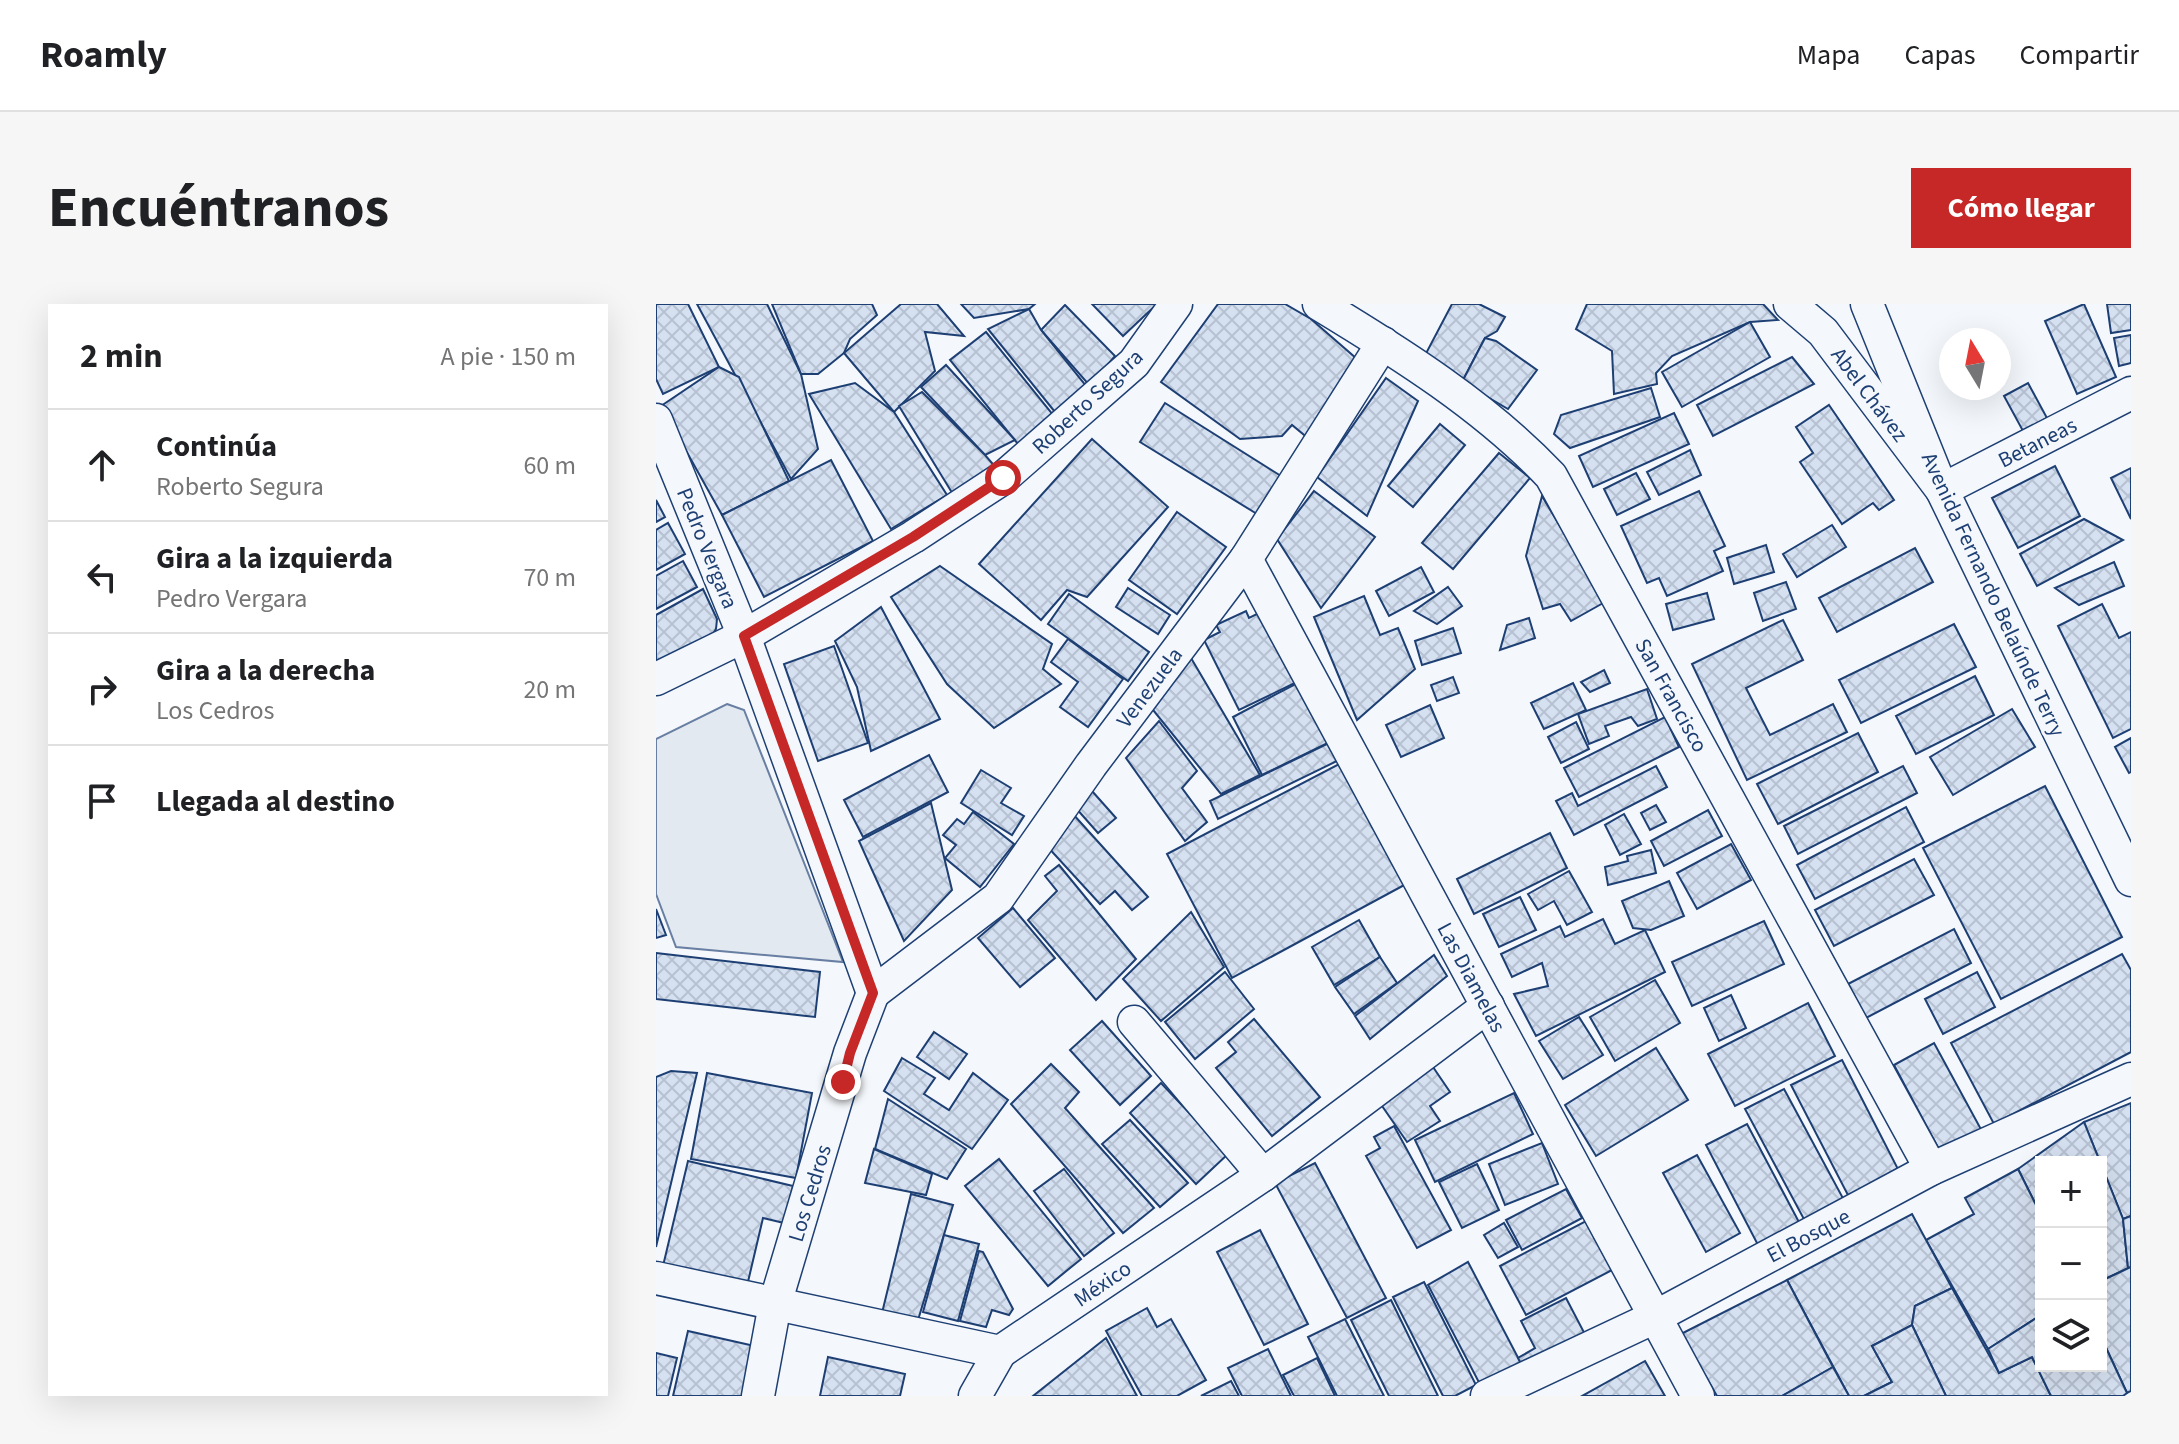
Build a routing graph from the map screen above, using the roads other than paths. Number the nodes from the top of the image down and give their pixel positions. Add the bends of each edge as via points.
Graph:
1 (1176, 304) edge
2 (1319, 304) edge
3 (1790, 304) edge
4 (1867, 304) edge
5 (1383, 343) junction
6 (2131, 393) edge
7 (656, 420) edge
8 (1942, 490) junction
9 (1246, 559) junction
10 (744, 636) junction
11 (656, 679) edge
12 (2131, 880) edge
13 (873, 993) junction
14 (1488, 1006) junction
15 (1134, 1022) dead end
16 (2131, 1079) edge
17 (1931, 1169) junction
18 (1263, 1175) junction
19 (656, 1278) edge
20 (775, 1304) junction
21 (1655, 1317) junction
22 (1000, 1352) junction
23 (758, 1396) edge
24 (975, 1396) edge
25 (1487, 1396) edge
26 (1698, 1396) edge

1 - 10 street, Roberto Segura via 1134,363 1003,478
2 - 5 street, San Francisco
3 - 8 street, Abel Chávez via 1823,332
4 - 8 street, Avenida Fernando Belaúnde Terry
5 - 9 street, Venezuela
5 - 17 street, San Francisco via 1522,446 1551,476
6 - 8 street, Betaneas
7 - 10 street, Pedro Vergara
8 - 12 street, Avenida Fernando Belaúnde Terry
9 - 13 street, Venezuela via 998,898
9 - 14 street, Las Diamelas
10 - 11 street, Roberto Segura
10 - 13 street, Pedro Vergara
13 - 20 street, Los Cedros
14 - 18 street, México
14 - 21 street, Las Diamelas
15 - 18 street
16 - 17 street, El Bosque
17 - 21 street, El Bosque
18 - 22 street, México
19 - 20 street
20 - 22 street
20 - 23 street, Los Cedros
21 - 25 street, El Bosque
21 - 26 street, Las Diamelas
22 - 24 street

